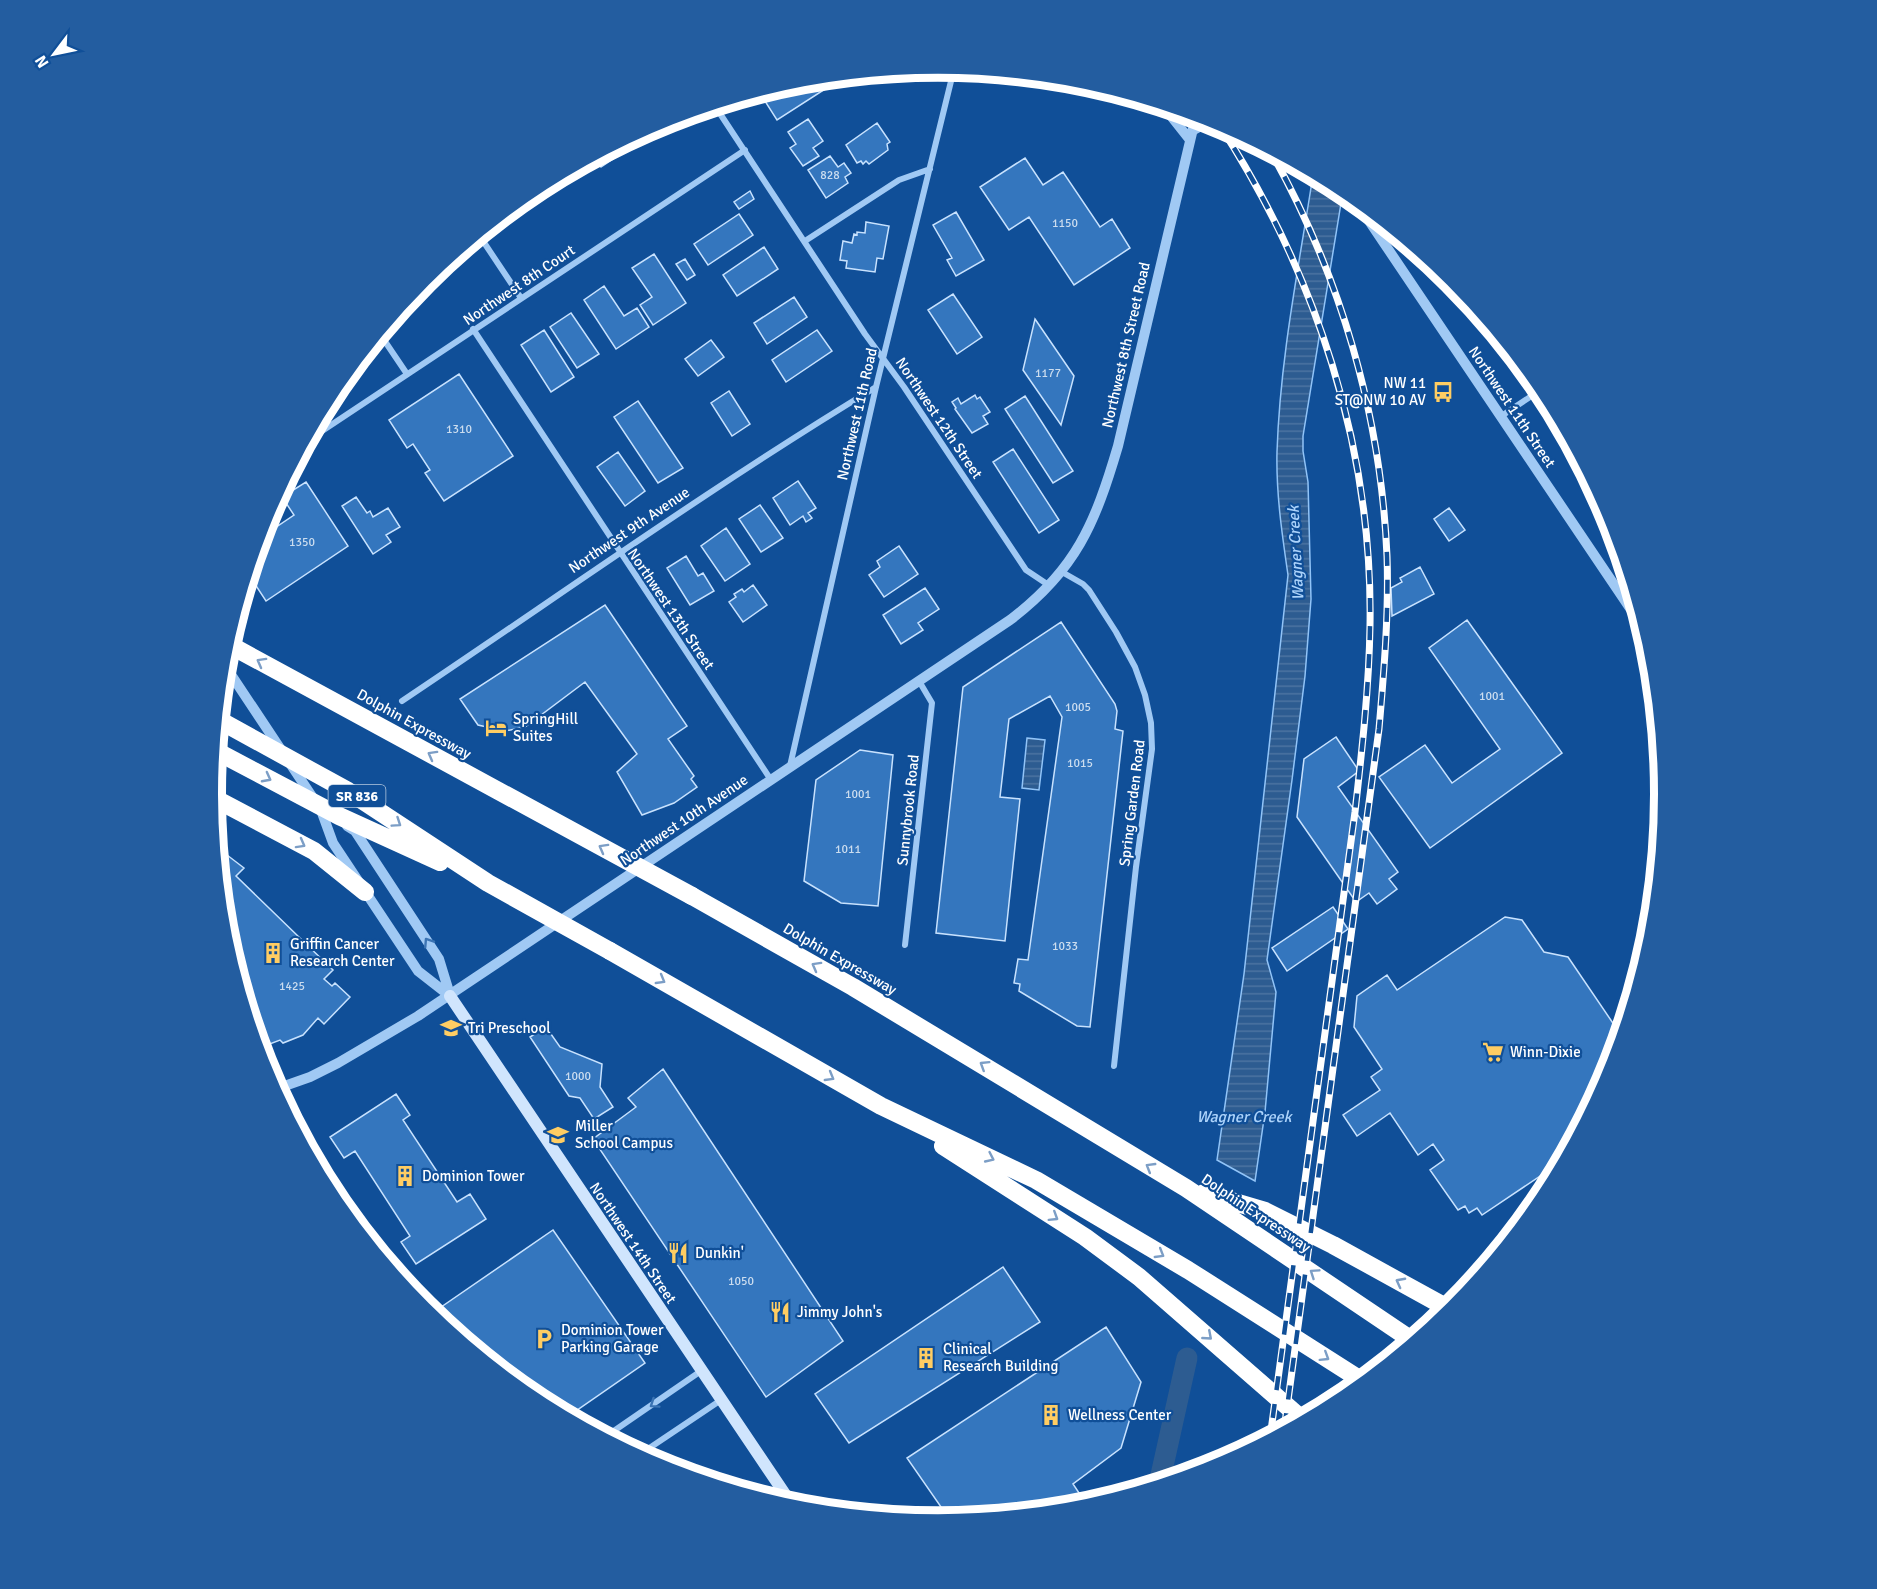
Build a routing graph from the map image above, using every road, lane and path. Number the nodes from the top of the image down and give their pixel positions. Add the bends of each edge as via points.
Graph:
1 (952, 79) edge
2 (720, 112) edge
3 (1174, 118) edge
4 (1194, 126) edge
5 (1201, 128) edge
6 (1191, 136) junction
7 (745, 150) junction
8 (930, 170) junction
9 (1373, 224) edge
10 (805, 241) junction
11 (483, 242) edge
12 (521, 298) junction
13 (473, 330) junction
14 (384, 341) edge
15 (883, 357) junction
16 (407, 374) junction
17 (876, 387) junction
18 (1533, 395) edge
19 (1500, 417) junction
20 (321, 432) edge
21 (620, 554) junction
22 (1062, 572) junction
23 (1050, 586) junction
24 (1626, 592) edge
25 (237, 649) edge
26 (232, 676) edge
27 (919, 681) junction
28 (402, 701) dead end
29 (226, 724) edge
30 (224, 755) edge
31 (790, 767) junction
32 (771, 780) junction
33 (222, 802) edge
34 (321, 810) junction
35 (488, 883) junction
36 (365, 892) junction
37 (905, 945) dead end
38 (450, 996) junction
39 (1114, 1066) dead end
40 (285, 1086) edge
41 (880, 1106) junction
42 (1186, 1188) junction
43 (1362, 1305) junction
44 (1441, 1305) edge
45 (1411, 1333) edge
46 (1407, 1337) edge
47 (701, 1371) junction
48 (1356, 1377) edge
49 (721, 1400) junction
50 (1297, 1415) edge
51 (612, 1432) edge
52 (648, 1449) edge
53 (785, 1494) edge

1 - 8 street, Northwest 11th Road
2 - 7 street, Northwest 12th Street
3 - 6 street
4 - 6 street, Northwest 8th Street Road
5 - 6 street
6 - 22 street, Northwest 8th Street Road via 1109,476 1091,525
7 - 10 street, Northwest 12th Street
7 - 12 street, Northwest 8th Court
8 - 10 street via 899,180
8 - 15 street, Northwest 11th Road
9 - 19 street, Northwest 11th Street
10 - 15 street, Northwest 12th Street
11 - 12 street
12 - 13 street, Northwest 8th Court
13 - 16 street, Northwest 8th Court
13 - 21 street, Northwest 13th Street
14 - 16 street
15 - 17 street, Northwest 11th Road
15 - 23 street, Northwest 12th Street via 1026,570
16 - 20 street, Northwest 8th Court
17 - 21 street, Northwest 9th Avenue
17 - 31 street, Northwest 11th Road
18 - 19 street
19 - 24 street, Northwest 11th Street
21 - 28 street, Northwest 9th Avenue
21 - 32 street, Northwest 13th Street
22 - 23 street, Northwest 10th Avenue
22 - 39 street, Spring Garden Road via 1089,590 1116,632 1135,667 1151,723 1152,749
23 - 27 street, Northwest 10th Avenue via 1010,620
42 -> 25 highway, Dolphin Expressway, bridge via 863,993
26 - 34 street, Northwest 14th Street
27 - 31 street, Northwest 10th Avenue
27 - 37 street, Sunnybrook Road via 932,703
29 -> 35 highway, SR 836, bridge via 348,791
30 -> 35 highway, bridge via 339,816
31 - 32 street, Northwest 10th Avenue
32 - 38 street, Northwest 10th Avenue
33 -> 36 highway via 314,851
34 - 36 street, Northwest 14th Street via 333,843
38 -> 34 street, Northwest 14th Street via 439,959 354,831
35 -> 41 highway, SR 836, bridge
36 - 38 street, Northwest 14th Street via 418,971
38 - 40 street, Northwest 10th Avenue via 363,1050
38 - 47 main road, Northwest 14th Street
41 -> 48 highway via 1036,1180 1188,1270
41 -> 50 highway via 1085,1237 1139,1277
43 -> 42 highway, Dolphin Expressway
44 -> 42 highway via 1265,1211
43 - 45 highway
43 - 46 highway, Dolphin Expressway
47 - 49 main road, Northwest 14th Street
47 -> 51 street
49 - 52 street
49 - 53 main road, Northwest 14th Street

